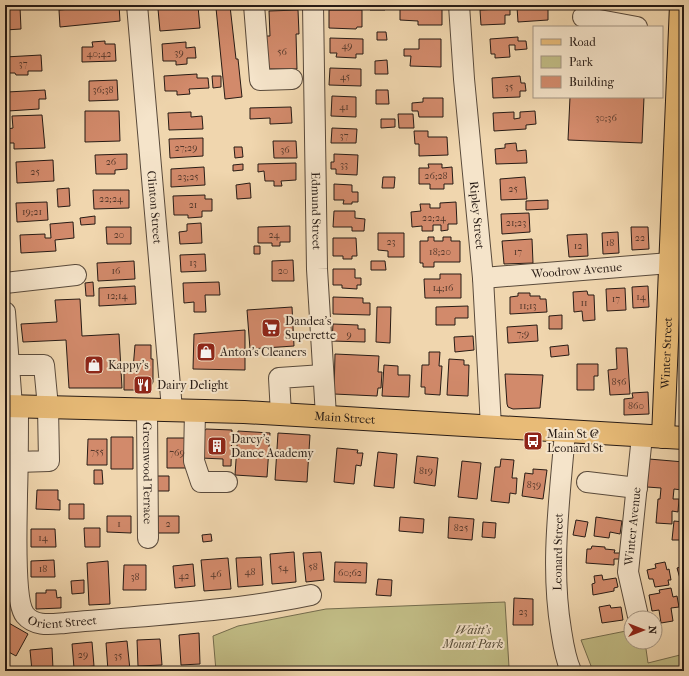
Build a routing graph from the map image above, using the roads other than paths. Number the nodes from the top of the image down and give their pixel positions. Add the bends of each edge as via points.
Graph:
1 (137, 5) edge
2 (254, 5) edge
3 (312, 5) edge
4 (459, 5) edge
5 (681, 5) edge
6 (583, 16) edge
7 (632, 26) edge
8 (292, 80) dead end
9 (679, 205) edge
10 (670, 263) junction
11 (76, 275) dead end
12 (483, 278) junction
13 (5, 283) edge
14 (5, 313) edge
15 (10, 366) junction
16 (323, 375) junction
17 (10, 398) edge
18 (48, 407) junction
19 (147, 409) junction
20 (172, 409) junction
21 (195, 410) junction
22 (282, 414) junction
23 (326, 416) junction
24 (491, 427) junction
25 (565, 432) junction
26 (642, 436) junction
27 (674, 438) edge
28 (17, 462) junction
29 (228, 482) dead end
30 (587, 482) dead end
31 (637, 488) junction
32 (148, 538) dead end
33 (11, 554) edge
34 (311, 595) dead end
35 (637, 610) edge
36 (571, 671) edge

1 - 20 street, Clinton Street
2 - 8 street via 260,80
3 - 16 street, Edmund Street via 316,262
4 - 12 street, Ripley Street
5 - 9 main road, Winter Street
6 - 7 street
9 - 10 main road, Winter Street
10 - 12 street, Woodrow Avenue
10 - 27 main road, Winter Street
11 - 13 street
12 - 24 street, Ripley Street
14 - 15 street, Orient Street
15 - 17 street, Orient Street
15 - 18 street via 44,364
16 - 22 street via 279,378
16 - 23 street, Edmund Street
17 - 18 main road, Main Street
17 - 28 street, Orient Street
18 - 19 main road, Main Street
18 - 28 street via 49,461
19 - 20 main road, Main Street
19 - 32 street, Greenwood Terrace
20 - 21 main road, Main Street
21 - 22 main road, Main Street
21 - 29 street via 194,461 201,482
22 - 23 main road, Main Street
23 - 24 main road, Main Street
24 - 25 main road, Main Street
25 - 26 main road, Main Street
25 - 36 street, Leonard Street via 556,586 563,643
26 - 27 main road, Main Street
26 - 31 street, Winter Avenue
28 - 33 street, Orient Street
30 - 31 street
31 - 35 street, Winter Avenue via 628,572
33 - 34 street, Orient Street via 21,608 28,618 38,623 221,610

